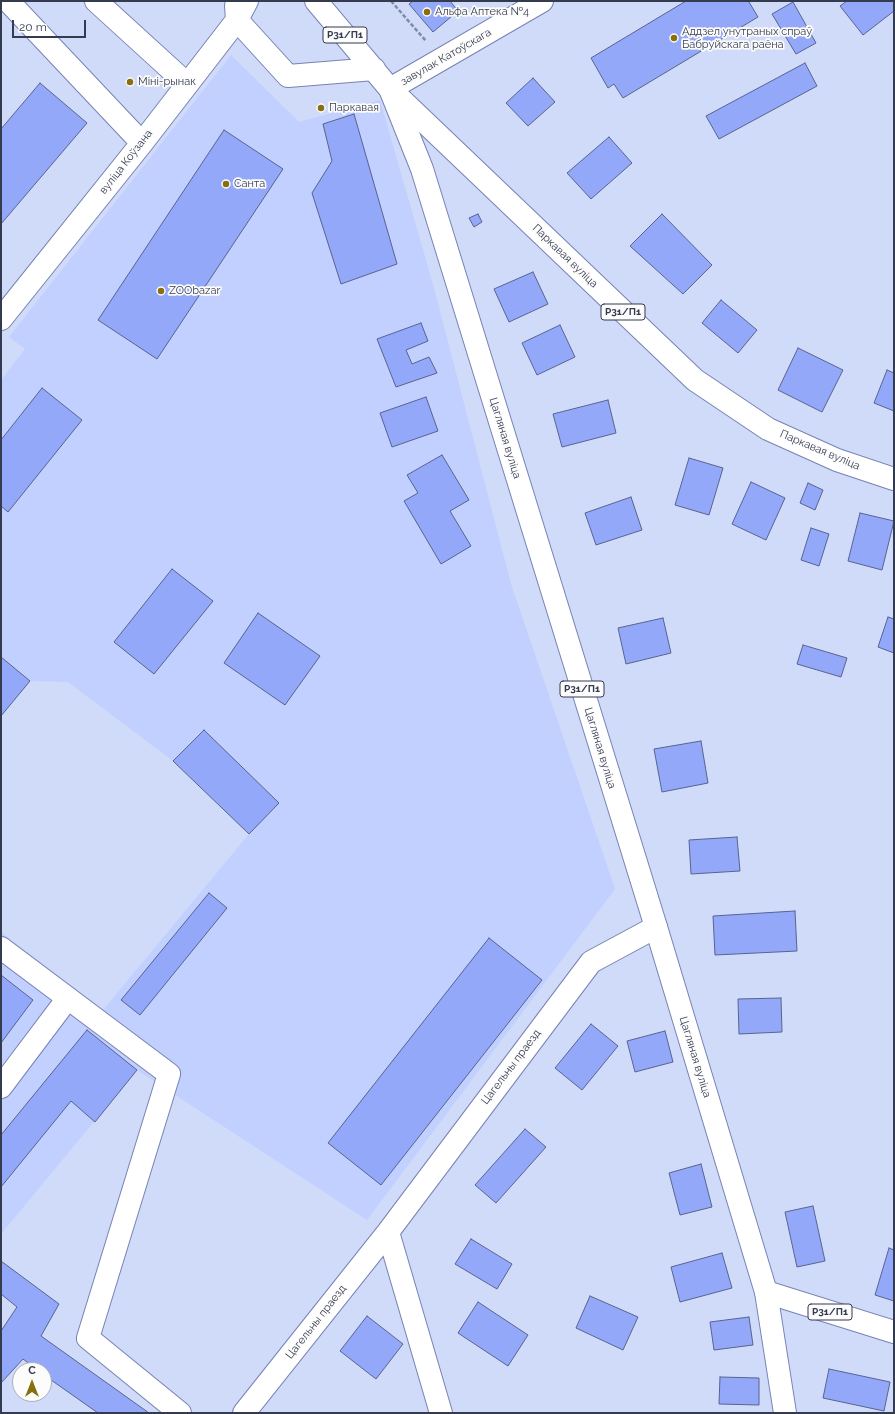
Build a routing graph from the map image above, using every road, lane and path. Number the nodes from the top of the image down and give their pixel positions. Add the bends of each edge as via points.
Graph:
1 (8, 1) edge
2 (96, 1) edge
3 (247, 1) edge
4 (316, 1) edge
5 (391, 1) edge
6 (542, 1) edge
7 (236, 10) edge
8 (428, 44) dead end
9 (374, 69) junction
10 (187, 84) junction
11 (390, 89) junction
12 (142, 143) junction
13 (1, 319) edge
14 (894, 479) edge
15 (656, 927) junction
16 (1, 948) edge
17 (68, 998) junction
18 (1, 1087) edge
19 (388, 1232) junction
20 (766, 1292) junction
21 (894, 1332) edge
22 (180, 1413) edge
23 (244, 1413) edge
24 (441, 1413) edge
25 (785, 1413) edge

1 - 12 main road
2 - 10 main road
3 - 7 main road, вуліца Коўзана
4 - 9 main road, Паркавая вуліца / Р31/П1
5 - 8 path
6 - 11 main road, завулак Катоўскага
7 - 9 main road via 288,76
7 - 10 main road, вуліца Коўзана
9 - 11 main road, Паркавая вуліца
10 - 12 main road, вуліца Коўзана
11 - 14 main road, Паркавая вуліца / Р31/П1 via 695,380 768,429 837,460
11 - 15 main road, Цагляная вуліца / Р31/П1 via 422,169
12 - 13 main road, вуліца Коўзана
15 - 19 main road, Цагельны праезд via 591,962
15 - 20 main road, Цагляная вуліца / Р31/П1
16 - 17 main road
17 - 18 main road
17 - 22 main road via 169,1074 88,1338
19 - 23 main road, Цагельны праезд
19 - 24 main road
20 - 21 main road, Р31/П1
20 - 25 main road, Цагляная вуліца

